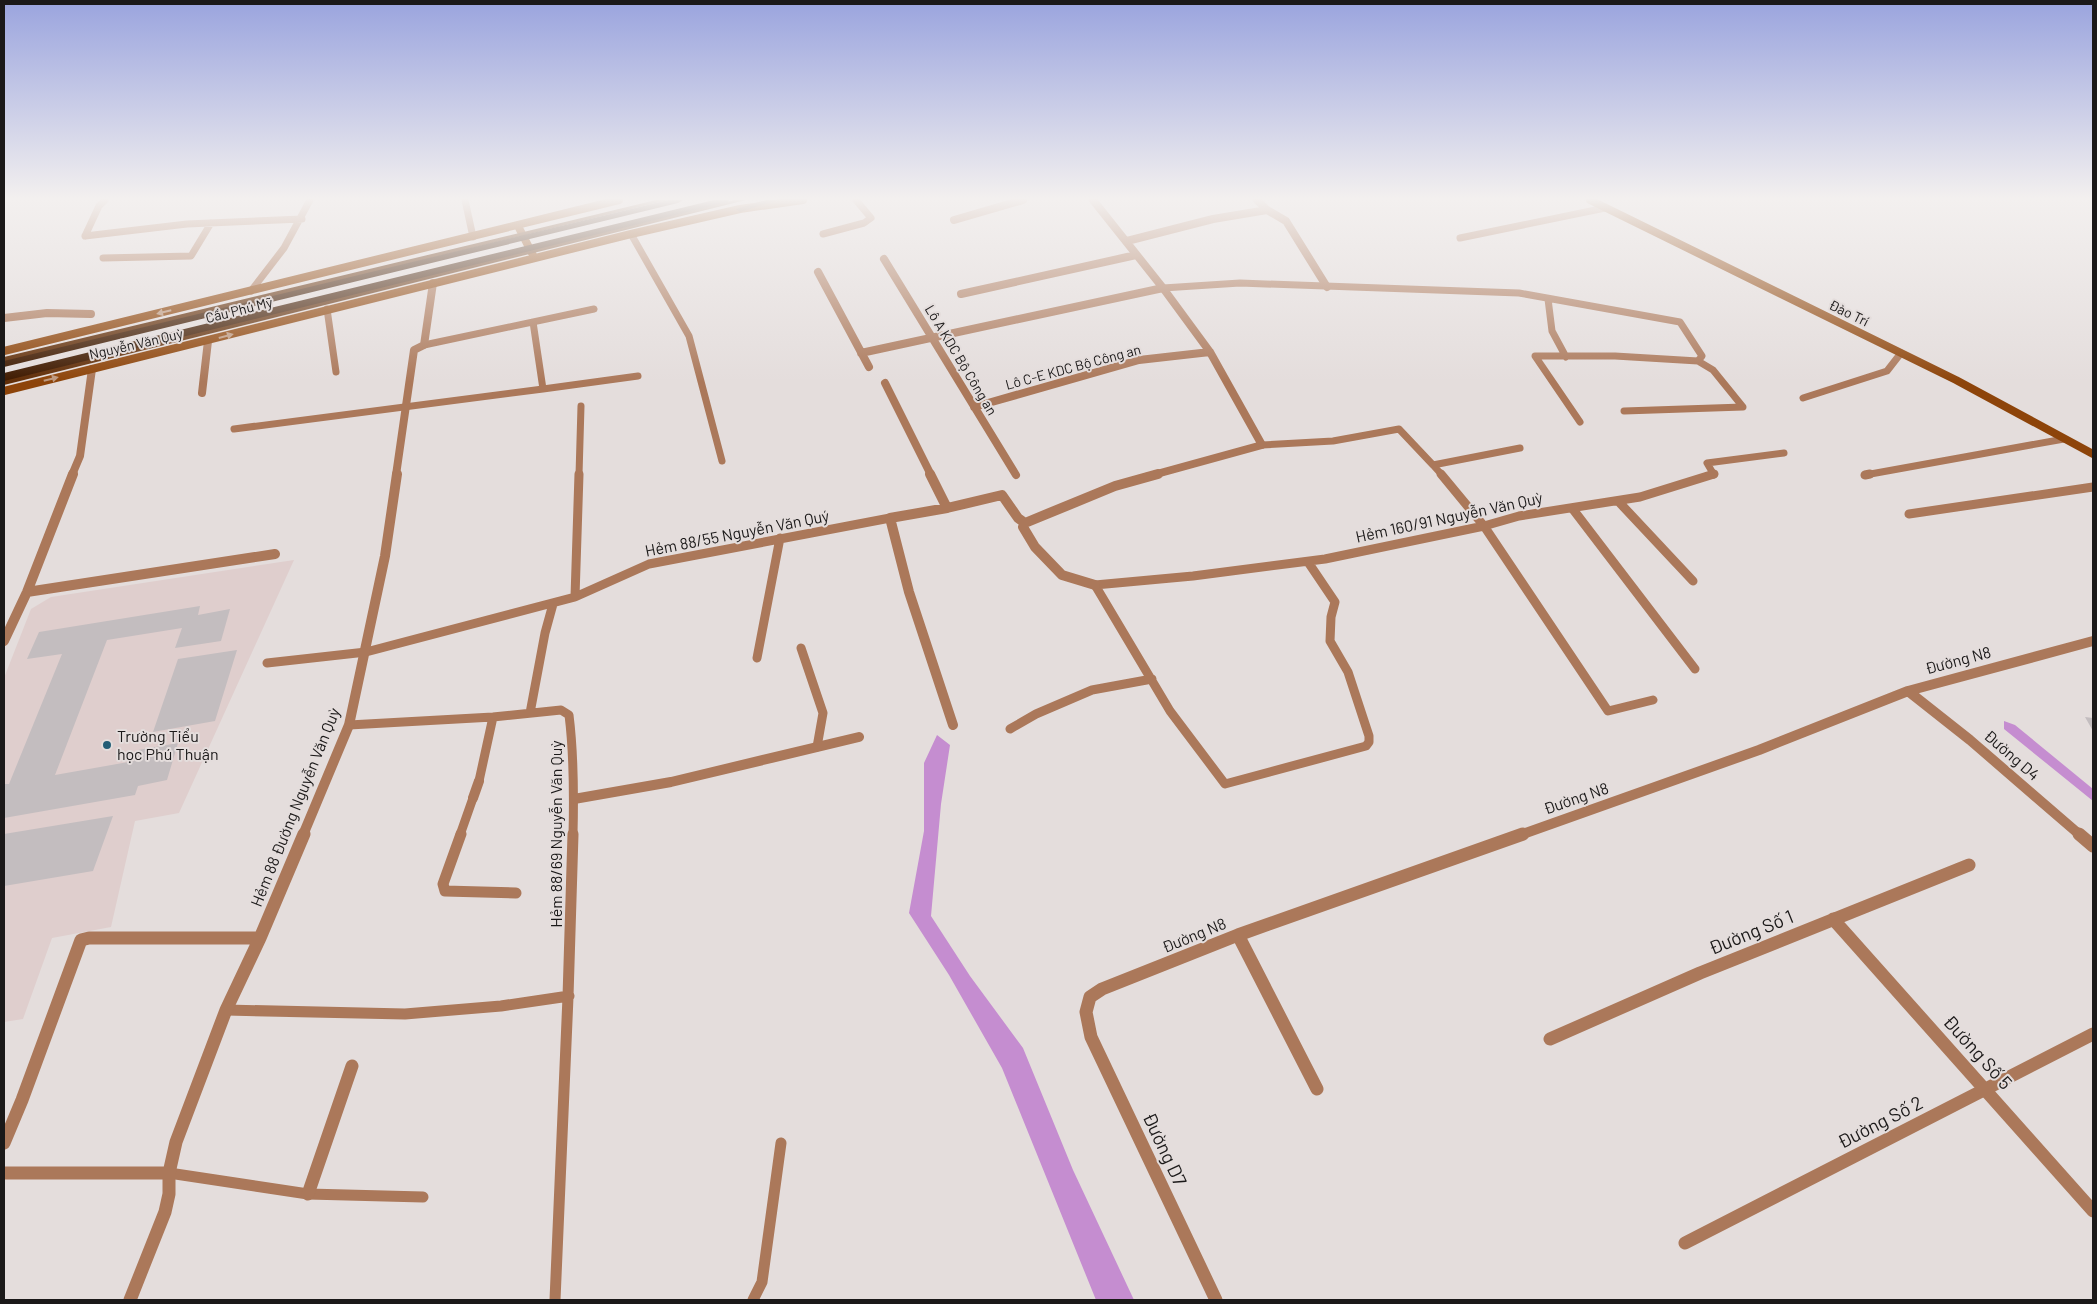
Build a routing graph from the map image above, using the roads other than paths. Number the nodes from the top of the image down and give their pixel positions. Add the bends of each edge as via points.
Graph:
1 (276, 261) edge
2 (375, 261) edge
3 (413, 261) edge
4 (428, 261) edge
5 (476, 261) edge
6 (506, 261) edge
7 (523, 261) edge
8 (647, 261) edge
9 (885, 261) edge
10 (1110, 261) edge
11 (1141, 261) edge
12 (1311, 261) edge
13 (1714, 261) edge
14 (818, 272) dead end
15 (433, 283) junction
16 (1327, 287) junction
17 (1163, 288) junction
18 (251, 291) junction
19 (961, 294) dead end
20 (1548, 299) junction
21 (327, 309) junction
22 (594, 309) dead end
23 (91, 314) dead end
24 (4, 318) edge
25 (533, 322) junction
26 (932, 338) junction
27 (208, 341) junction
28 (424, 345) junction
29 (4, 351) edge
30 (1210, 352) junction
31 (1901, 352) junction
32 (862, 353) junction
33 (1566, 357) junction
34 (4, 360) edge
35 (1698, 361) junction
36 (4, 364) edge
37 (869, 368) dead end
38 (92, 369) junction
39 (336, 372) dead end
40 (638, 376) dead end
41 (4, 377) edge
42 (4, 382) edge
43 (886, 383) dead end
44 (544, 389) junction
45 (4, 391) edge
46 (202, 393) dead end
47 (1803, 398) dead end
48 (582, 406) dead end
49 (405, 407) junction
50 (974, 407) junction
51 (1624, 411) dead end
52 (1580, 422) dead end
53 (234, 428) dead end
54 (2064, 439) junction
55 (1262, 444) junction
56 (1520, 448) dead end
57 (1784, 453) dead end
58 (2093, 454) edge
59 (722, 461) dead end
60 (1433, 465) junction
61 (1016, 475) dead end
62 (1866, 476) dead end
63 (2093, 487) edge
64 (1618, 501) junction
65 (948, 508) junction
66 (1572, 508) junction
67 (1909, 514) dead end
68 (890, 518) junction
69 (1025, 523) junction
70 (1484, 526) junction
71 (780, 538) junction
72 (275, 554) dead end
73 (1308, 562) junction
74 (1693, 581) dead end
75 (1095, 585) junction
76 (27, 592) junction
77 (575, 597) junction
78 (553, 604) junction
79 (4, 641) edge
80 (2092, 642) edge
81 (801, 648) dead end
82 (366, 652) junction
83 (757, 658) dead end
84 (267, 663) dead end
85 (1695, 669) dead end
86 (1152, 679) junction
87 (1908, 691) junction
88 (1652, 700) dead end
89 (530, 713) junction
90 (494, 717) junction
91 (349, 725) junction
92 (953, 725) dead end
93 (1010, 729) dead end
94 (859, 737) dead end
95 (817, 747) junction
96 (479, 781) joint
97 (473, 798) joint
98 (574, 799) junction
99 (2093, 846) edge
100 (1969, 865) dead end
101 (516, 893) dead end
102 (1833, 919) junction
103 (1238, 935) junction
104 (260, 938) junction
105 (569, 996) junction
106 (226, 1010) junction
107 (1086, 1012) joint
108 (2093, 1034) edge
109 (1550, 1039) dead end
110 (352, 1066) dead end
111 (1986, 1088) junction
112 (1317, 1090) dead end
113 (4, 1143) edge
114 (782, 1143) dead end
115 (169, 1172) junction
116 (4, 1173) edge
117 (308, 1194) junction
118 (423, 1197) dead end
119 (2093, 1211) edge
120 (1685, 1243) dead end
121 (130, 1300) edge
122 (555, 1300) edge
123 (753, 1300) edge
124 (1216, 1300) edge

1 - 18 lane
2 - 18 street, Nguyễn Văn Quỳ
3 - 34 main road, Cầu Phú Mỹ
4 - 36 highway, Cầu Phú Mỹ
5 - 41 highway, Cầu Phú Mỹ
6 - 42 main road, Cầu Phú Mỹ
7 - 15 street, Nguyễn Văn Quỳ
8 - 59 lane via 689,336
9 - 26 street, Lô A KDC Bộ Công an
10 - 19 street
11 - 17 street
12 - 16 street
13 - 31 street, Đào Trí
14 - 32 street
15 - 21 street, Nguyễn Văn Quỳ
15 - 28 street, Hẻm 88 Đường Nguyễn Văn Quỳ
16 - 17 lane via 1240,283
16 - 20 lane via 1509,293
17 - 26 street
17 - 30 street
18 -> 29 street, Nguyễn Văn Quỳ
20 - 33 lane via 1552,331
20 - 35 lane via 1680,322 1702,356
27 -> 21 street, Nguyễn Văn Quỳ
21 - 39 lane
22 - 25 lane
23 - 24 street via 47,313
25 - 28 lane
25 - 44 lane
26 - 32 street
26 - 50 street, Lô A KDC Bộ Công an
27 - 38 street, Nguyễn Văn Quỳ
27 - 46 street
28 - 49 street, Hẻm 88 Đường Nguyễn Văn Quỳ via 414,350
30 - 50 street, Lô C-E KDC Bộ Công an via 1139,360
30 - 55 street
31 - 47 lane via 1887,371
31 - 54 street, Đào Trí
32 - 37 street
33 - 35 lane
33 - 52 lane via 1536,356
35 - 51 lane via 1713,370 1743,407
45 -> 38 street, Nguyễn Văn Quỳ
38 - 76 street via 80,456
40 - 44 lane
43 - 65 street
44 - 49 lane
48 - 77 lane
49 - 53 lane
49 - 82 street, Hẻm 88 Đường Nguyễn Văn Quỳ via 385,556
50 - 61 street, Lô A KDC Bộ Công an
54 - 58 street, Đào Trí
54 - 62 lane
55 - 60 lane via 1334,441 1399,429
55 - 69 street via 1115,486
56 - 60 lane
57 - 64 lane, Hẻm 160/91 Nguyễn Văn Quỳ via 1707,463 1715,475
60 - 70 lane
63 - 67 lane
64 - 66 lane, Hẻm 160/91 Nguyễn Văn Quỳ
64 - 74 lane
65 - 68 street
65 - 69 street via 1002,494
66 - 70 lane, Hẻm 160/91 Nguyễn Văn Quỳ via 1519,516
66 - 85 lane
68 - 71 lane, Hẻm 88/55 Nguyễn Văn Quý
68 - 92 street via 909,592
69 - 75 street via 1023,527 1034,547 1062,575
70 - 73 lane, Hẻm 160/91 Nguyễn Văn Quỳ
70 - 88 lane via 1608,711
71 - 77 lane, Hẻm 88/55 Nguyễn Văn Quý via 649,564
71 - 83 lane
72 - 76 street
73 - 75 lane, Hẻm 160/91 Nguyễn Văn Quỳ
73 - 86 lane via 1335,602 1330,641 1348,672 1368,736 1366,746 1225,784 1170,711
75 - 86 lane
76 - 79 street
77 - 78 lane, Hẻm 88/55 Nguyễn Văn Quý
78 - 82 lane, Hẻm 88/55 Nguyễn Văn Quý
78 - 89 lane
80 - 87 street, Đường N8
81 - 95 lane via 823,713
82 - 84 lane, Hẻm 88/55 Nguyễn Văn Quý
82 - 91 street, Hẻm 88 Đường Nguyễn Văn Quỳ
86 - 93 lane via 1092,690
87 - 99 street, Đường D4
87 - 103 street, Đường N8 via 1760,750
89 - 90 lane, Hẻm 88/69 Nguyễn Văn Quỳ
89 - 98 lane, Hẻm 88/69 Nguyễn Văn Quỳ via 560,710 569,715
90 - 91 lane, Hẻm 88/69 Nguyễn Văn Quỳ
90 - 96 lane
91 - 104 street, Hẻm 88 Đường Nguyễn Văn Quỳ
94 - 95 street
95 - 98 street via 672,782
96 - 97 street
97 - 101 lane via 443,884 444,891
98 - 105 lane, Hẻm 88/69 Nguyễn Văn Quỳ
100 - 102 street, Đường Số 1
102 - 109 street, Đường Số 1
102 - 111 street, Đường Số 5
103 - 107 street, Đường N8 via 1102,989 1090,997
103 - 112 street
104 - 106 street, Hẻm 88 Đường Nguyễn Văn Quỳ
104 - 113 street via 81,940
105 - 106 lane via 501,1006 405,1014
105 - 122 lane, Hẻm 88/69 Nguyễn Văn Quỳ
106 - 115 street, Hẻm 88 Đường Nguyễn Văn Quỳ via 176,1142
107 - 124 street, Đường D7 via 1092,1037
108 - 111 street, Đường Số 2
110 - 117 street
111 - 119 street, Đường Số 5
111 - 120 street, Đường Số 2
114 - 123 lane via 762,1282
115 - 116 street
115 - 117 lane
115 - 121 street, Hẻm 88 Đường Nguyễn Văn Quỳ via 165,1212
117 - 118 lane

